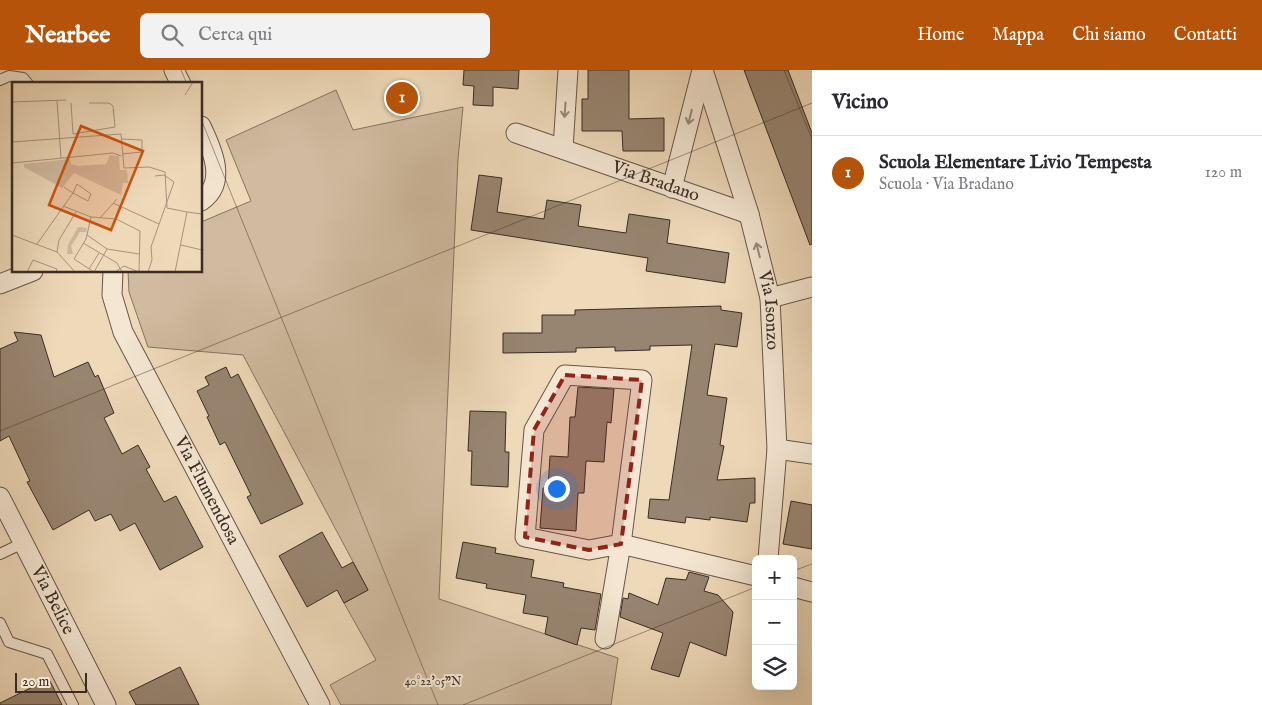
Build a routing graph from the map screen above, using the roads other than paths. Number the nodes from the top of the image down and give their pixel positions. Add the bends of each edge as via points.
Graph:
1 (174, 70) edge
2 (568, 70) edge
3 (702, 70) edge
4 (0, 80) edge
5 (26, 82) edge
6 (180, 82) edge
7 (202, 128) edge
8 (516, 133) dead end
9 (562, 149) junction
10 (672, 188) junction
11 (202, 200) edge
12 (749, 214) junction
13 (30, 272) edge
14 (113, 272) edge
15 (0, 284) edge
16 (812, 287) edge
17 (770, 298) junction
18 (777, 449) junction
19 (812, 454) edge
20 (0, 497) edge
21 (23, 543) junction
22 (621, 544) junction
23 (0, 554) edge
24 (768, 555) edge
25 (752, 575) edge
26 (797, 587) edge
27 (812, 592) edge
28 (0, 623) edge
29 (605, 639) dead end
30 (73, 705) edge
31 (106, 705) edge
32 (320, 705) edge

1 - 6 street
2 -> 9 street
3 -> 10 street, Via Isonzo
3 - 12 street, Via Isonzo
4 - 5 lane via 9,76 23,78
7 - 11 street via 211,146 218,174 209,196
8 - 9 street, Via Bradano
9 - 10 street, Via Bradano
10 - 12 street, Via Bradano
17 -> 12 street, Via Isonzo
13 - 15 street
14 - 32 street, Via Flumendosa via 112,295 123,332
16 - 17 street
17 - 18 street, Via Isonzo
18 - 19 street
18 - 24 street, Via Isonzo
20 - 21 street, Via Belice
21 - 23 lane
21 - 31 street, Via Belice
22 - 22 street via 642,380 565,375 534,430 525,537 589,550
22 - 25 street
22 - 29 street
26 - 27 street
28 - 30 lane via 9,642 47,654

